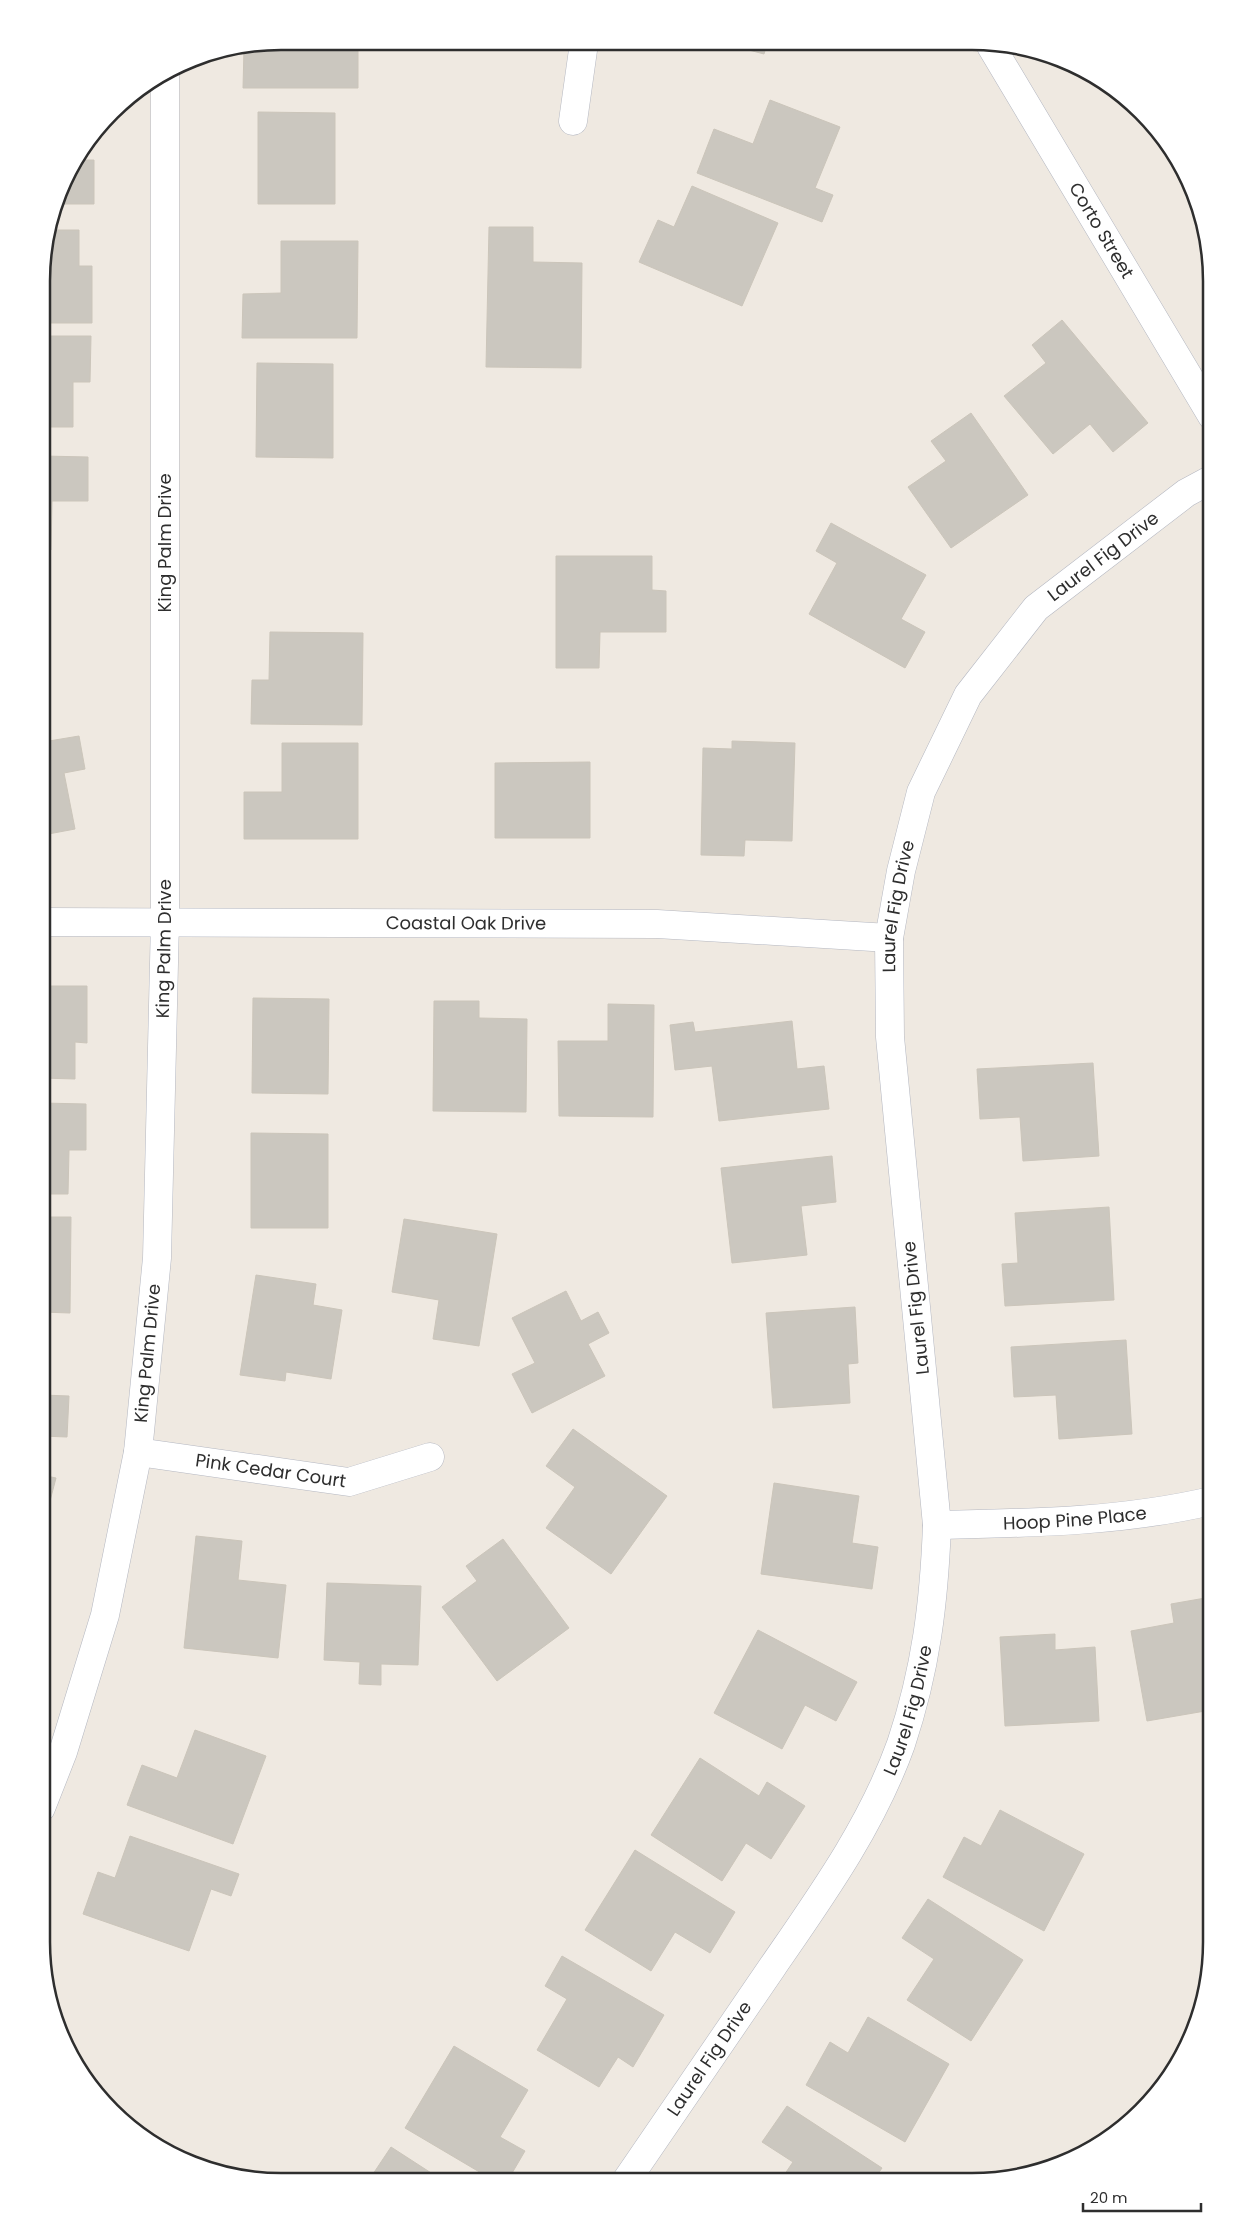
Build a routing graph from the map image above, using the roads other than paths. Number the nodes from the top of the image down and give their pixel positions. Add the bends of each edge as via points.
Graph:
1 (583, 50) edge
2 (993, 51) edge
3 (165, 81) edge
4 (573, 121) dead end
5 (1203, 401) edge
6 (1203, 484) edge
7 (165, 921) junction
8 (50, 922) edge
9 (889, 938) junction
10 (138, 1452) junction
11 (430, 1457) dead end
12 (1203, 1504) edge
13 (937, 1525) junction
14 (50, 1785) edge
15 (631, 2173) edge

1 - 4 street
2 - 5 street, Corto Street
3 - 7 street, King Palm Drive
6 - 9 street, Laurel Fig Drive via 1186,493 1036,608 968,695 921,792 901,871
7 - 8 street, Coastal Oak Drive
7 - 9 street, Coastal Oak Drive via 656,924
7 - 10 street, King Palm Drive via 157,1258
9 - 13 street, Laurel Fig Drive via 890,1037
10 - 11 street, Pink Cedar Court via 349,1482
10 - 14 street, King Palm Drive via 106,1615
12 - 13 street, Hoop Pine Place via 1073,1522
13 - 15 street, Laurel Fig Drive via 935,1590 924,1663 901,1744 877,1802 841,1866

